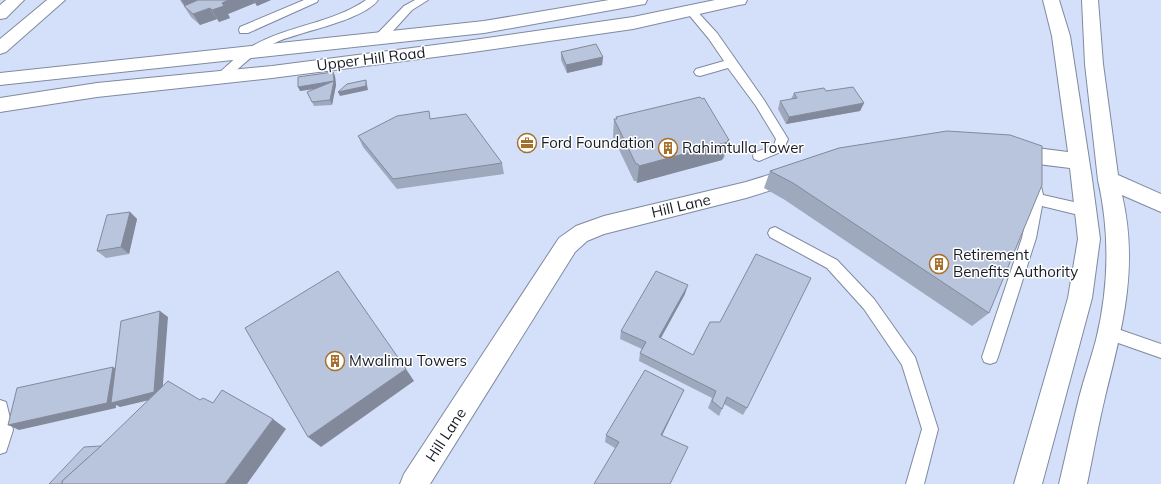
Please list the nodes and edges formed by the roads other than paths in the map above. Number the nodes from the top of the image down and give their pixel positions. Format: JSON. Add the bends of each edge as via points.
{"nodes":[{"id":1,"x":16,"y":0,"type":"edge"},
{"id":2,"x":57,"y":0,"type":"edge"},
{"id":3,"x":313,"y":0,"type":"edge"},
{"id":4,"x":373,"y":0,"type":"edge"},
{"id":5,"x":423,"y":0,"type":"edge"},
{"id":6,"x":639,"y":0,"type":"edge"},
{"id":7,"x":739,"y":0,"type":"edge"},
{"id":8,"x":1051,"y":0,"type":"edge"},
{"id":9,"x":1090,"y":0,"type":"edge"},
{"id":10,"x":690,"y":10,"type":"junction"},
{"id":11,"x":0,"y":14,"type":"edge"},
{"id":12,"x":244,"y":30,"type":"dead end"},
{"id":13,"x":379,"y":39,"type":"junction"},
{"id":14,"x":0,"y":48,"type":"edge"},
{"id":15,"x":248,"y":53,"type":"junction"},
{"id":16,"x":731,"y":63,"type":"junction"},
{"id":17,"x":700,"y":72,"type":"dead end"},
{"id":18,"x":223,"y":76,"type":"junction"},
{"id":19,"x":0,"y":80,"type":"edge"},
{"id":20,"x":0,"y":105,"type":"edge"},
{"id":21,"x":990,"y":150,"type":"edge"},
{"id":22,"x":759,"y":156,"type":"dead end"},
{"id":23,"x":1078,"y":161,"type":"junction"},
{"id":24,"x":814,"y":169,"type":"edge"},
{"id":25,"x":1033,"y":178,"type":"edge"},
{"id":26,"x":1108,"y":180,"type":"junction"},
{"id":27,"x":1037,"y":199,"type":"junction"},
{"id":28,"x":1161,"y":203,"type":"edge"},
{"id":29,"x":1087,"y":211,"type":"junction"},
{"id":30,"x":775,"y":233,"type":"dead end"},
{"id":31,"x":1109,"y":333,"type":"junction"},
{"id":32,"x":1161,"y":351,"type":"edge"},
{"id":33,"x":990,"y":357,"type":"dead end"},
{"id":34,"x":0,"y":408,"type":"edge"},
{"id":35,"x":0,"y":446,"type":"edge"},
{"id":36,"x":414,"y":484,"type":"edge"},
{"id":37,"x":915,"y":484,"type":"edge"},
{"id":38,"x":1028,"y":484,"type":"edge"},
{"id":39,"x":1073,"y":484,"type":"edge"}],
"edges":[{"from":1,"to":11,"type":"street"},
{"from":2,"to":14,"type":"street"},
{"from":3,"to":12,"type":"lane"},
{"from":4,"to":15,"type":"lane","via":[[348,14],[284,35]]},
{"from":5,"to":13,"type":"lane","via":[[408,8]]},
{"from":6,"to":13,"type":"street","name":"Upper Hill Road","via":[[484,27]]},
{"from":7,"to":10,"type":"street","name":"Upper Hill Road"},
{"from":8,"to":23,"type":"street","via":[[1061,36]]},
{"from":9,"to":26,"type":"street","via":[[1094,64]]},
{"from":10,"to":16,"type":"lane","via":[[713,36]]},
{"from":10,"to":18,"type":"street","name":"Upper Hill Road","via":[[633,23],[466,47]]},
{"from":13,"to":15,"type":"street","name":"Upper Hill Road"},
{"from":15,"to":18,"type":"lane"},
{"from":15,"to":19,"type":"street","name":"Upper Hill Road"},
{"from":16,"to":17,"type":"lane"},
{"from":16,"to":22,"type":"lane","via":[[782,139],[779,148]]},
{"from":18,"to":20,"type":"street","name":"Upper Hill Road","via":[[172,84],[97,90]]},
{"from":21,"to":23,"type":"street"},
{"from":23,"to":29,"type":"street"},
{"from":24,"to":36,"type":"street","name":"Hill Lane","via":[[746,190],[604,225],[574,237]]},
{"from":25,"to":27,"type":"lane"},
{"from":26,"to":28,"type":"street"},
{"from":26,"to":31,"type":"street","via":[[1113,197],[1118,248],[1117,287]]},
{"from":27,"to":29,"type":"lane"},
{"from":27,"to":33,"type":"lane","via":[[1028,238]]},
{"from":29,"to":38,"type":"street","via":[[1089,239],[1080,298]]},
{"from":30,"to":37,"type":"lane","via":[[832,264],[869,304],[910,362],[930,429]]},
{"from":31,"to":32,"type":"lane"},
{"from":31,"to":39,"type":"street"},
{"from":34,"to":35,"type":"lane","via":[[5,430]]}]}
